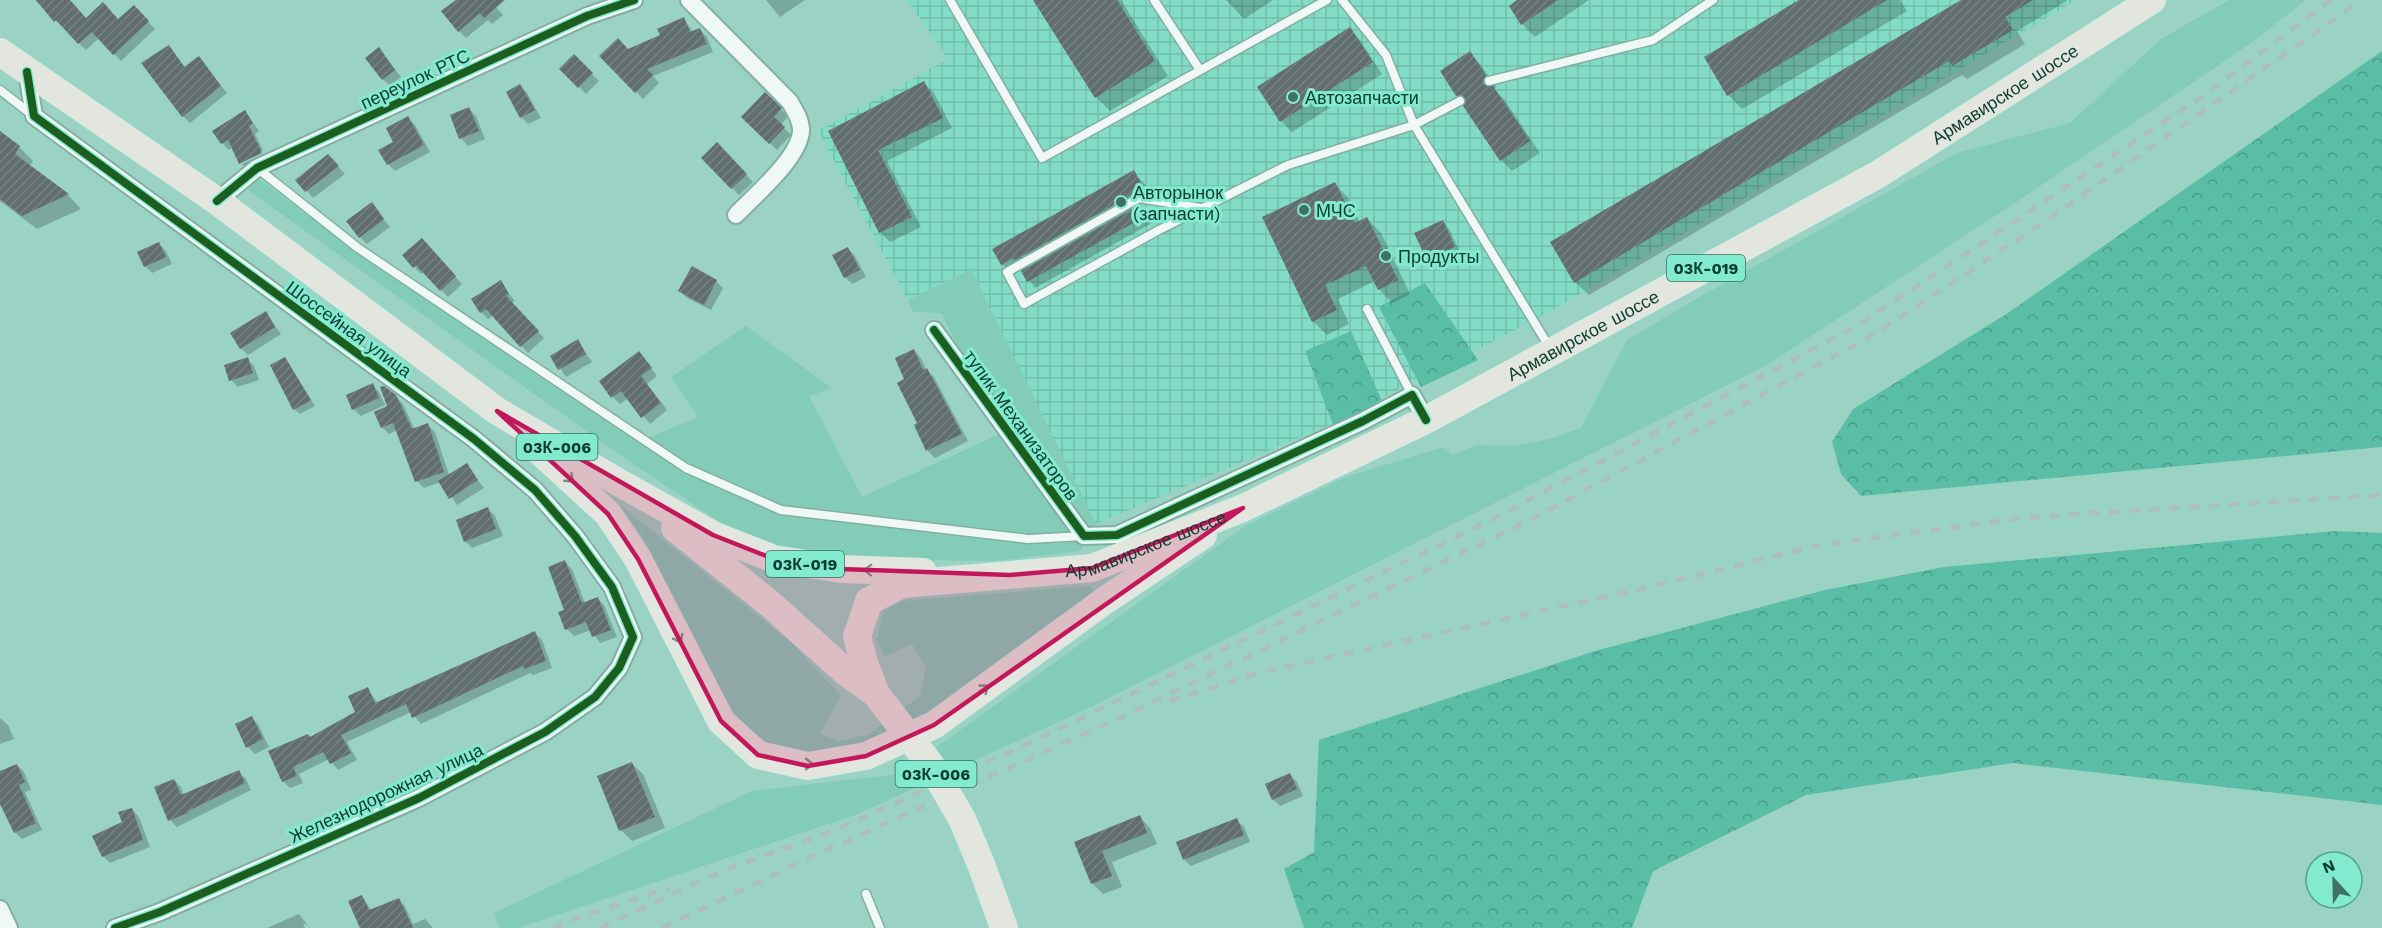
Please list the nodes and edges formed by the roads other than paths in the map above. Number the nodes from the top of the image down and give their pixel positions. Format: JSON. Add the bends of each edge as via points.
{"nodes":[{"id":1,"x":634,"y":0,"type":"edge"},
{"id":2,"x":690,"y":0,"type":"edge"},
{"id":3,"x":950,"y":0,"type":"edge"},
{"id":4,"x":1155,"y":0,"type":"edge"},
{"id":5,"x":1327,"y":0,"type":"edge"},
{"id":6,"x":1342,"y":0,"type":"edge"},
{"id":7,"x":1713,"y":0,"type":"edge"},
{"id":8,"x":2152,"y":0,"type":"edge"},
{"id":9,"x":0,"y":52,"type":"edge"},
{"id":10,"x":1200,"y":70,"type":"junction"},
{"id":11,"x":27,"y":72,"type":"junction"},
{"id":12,"x":1490,"y":81,"type":"dead end"},
{"id":13,"x":0,"y":90,"type":"edge"},
{"id":14,"x":1460,"y":101,"type":"dead end"},
{"id":15,"x":34,"y":116,"type":"junction"},
{"id":16,"x":1414,"y":125,"type":"junction"},
{"id":17,"x":257,"y":168,"type":"junction"},
{"id":18,"x":217,"y":201,"type":"junction"},
{"id":19,"x":1201,"y":208,"type":"junction"},
{"id":20,"x":736,"y":214,"type":"dead end"},
{"id":21,"x":1366,"y":309,"type":"dead end"},
{"id":22,"x":934,"y":330,"type":"dead end"},
{"id":23,"x":1552,"y":351,"type":"junction"},
{"id":24,"x":1412,"y":395,"type":"junction"},
{"id":25,"x":496,"y":411,"type":"junction"},
{"id":26,"x":1426,"y":420,"type":"junction"},
{"id":27,"x":618,"y":482,"type":"junction"},
{"id":28,"x":1243,"y":508,"type":"junction"},
{"id":29,"x":1084,"y":536,"type":"junction"},
{"id":30,"x":1010,"y":575,"type":"junction"},
{"id":31,"x":633,"y":637,"type":"joint"},
{"id":32,"x":876,"y":694,"type":"junction"},
{"id":33,"x":866,"y":894,"type":"dead end"},
{"id":34,"x":0,"y":909,"type":"edge"},
{"id":35,"x":9,"y":928,"type":"edge"},
{"id":36,"x":115,"y":928,"type":"edge"},
{"id":37,"x":880,"y":928,"type":"edge"},
{"id":38,"x":1004,"y":928,"type":"edge"}],
"edges":[{"from":1,"to":17,"type":"street","name":"переулок РТС","via":[[587,16]]},
{"from":2,"to":20,"type":"street","via":[[790,102],[799,116],[801,131],[793,154]]},
{"from":3,"to":10,"type":"lane","via":[[1042,158]]},
{"from":4,"to":10,"type":"lane"},
{"from":5,"to":10,"type":"lane"},
{"from":6,"to":16,"type":"lane","via":[[1386,55]]},
{"from":7,"to":12,"type":"lane","via":[[1653,40]]},
{"from":8,"to":23,"type":"main road","name":"Армавирское шоссе","number":"03К-019","via":[[1877,175]]},
{"from":9,"to":11,"type":"main road","name":"Шоссейная улица","number":"03К-006"},
{"from":11,"to":15,"type":"street"},
{"from":11,"to":18,"type":"main road","name":"Шоссейная улица","number":"03К-006"},
{"from":13,"to":15,"type":"lane"},
{"from":14,"to":16,"type":"lane"},
{"from":15,"to":31,"type":"street","name":"Шоссейная улица","via":[[474,439],[535,490],[612,587]]},
{"from":16,"to":19,"type":"lane","via":[[1288,165]]},
{"from":16,"to":23,"type":"lane"},
{"from":17,"to":18,"type":"street","name":"переулок РТС"},
{"from":17,"to":29,"type":"lane","via":[[358,248],[686,468],[781,510],[1028,539]]},
{"from":18,"to":25,"type":"main road","name":"Шоссейная улица","number":"03К-006"},
{"from":19,"to":19,"type":"lane","via":[[1139,198],[1007,272],[1024,304]]},
{"from":21,"to":24,"type":"lane"},
{"from":22,"to":29,"type":"street","name":"тупик Механизаторов"},
{"from":23,"to":26,"type":"main road","name":"Армавирское шоссе","number":"03К-019"},
{"from":24,"to":26,"type":"street"},
{"from":24,"to":29,"type":"street","via":[[1117,535]]},
{"from":25,"to":27,"type":"main road","name":"Шоссейная улица","number":"03К-006"},
{"from":25,"to":28,"type":"main road","one_way":true,"via":[[608,514],[638,559],[721,721],[758,755],[808,766],[866,756],[934,725],[1107,599]]},
{"from":26,"to":28,"type":"main road","name":"Армавирское шоссе","number":"03К-019"},
{"from":30,"to":27,"type":"main road","number":"03К-019","one_way":true,"via":[[841,569],[774,559],[713,535]]},
{"from":27,"to":32,"type":"main road","number":"03К-006"},
{"from":28,"to":30,"type":"main road","name":"Армавирское шоссе","number":"03К-019","via":[[1092,568]]},
{"from":30,"to":32,"type":"main road","via":[[902,584],[869,601],[857,636]]},
{"from":31,"to":36,"type":"street","name":"Железнодорожная улица","via":[[619,668],[595,697],[545,732],[419,798]]},
{"from":32,"to":38,"type":"main road","number":"03К-006","bridge":true,"via":[[930,764],[962,819]]},
{"from":33,"to":37,"type":"lane"},
{"from":34,"to":35,"type":"street"}]}
